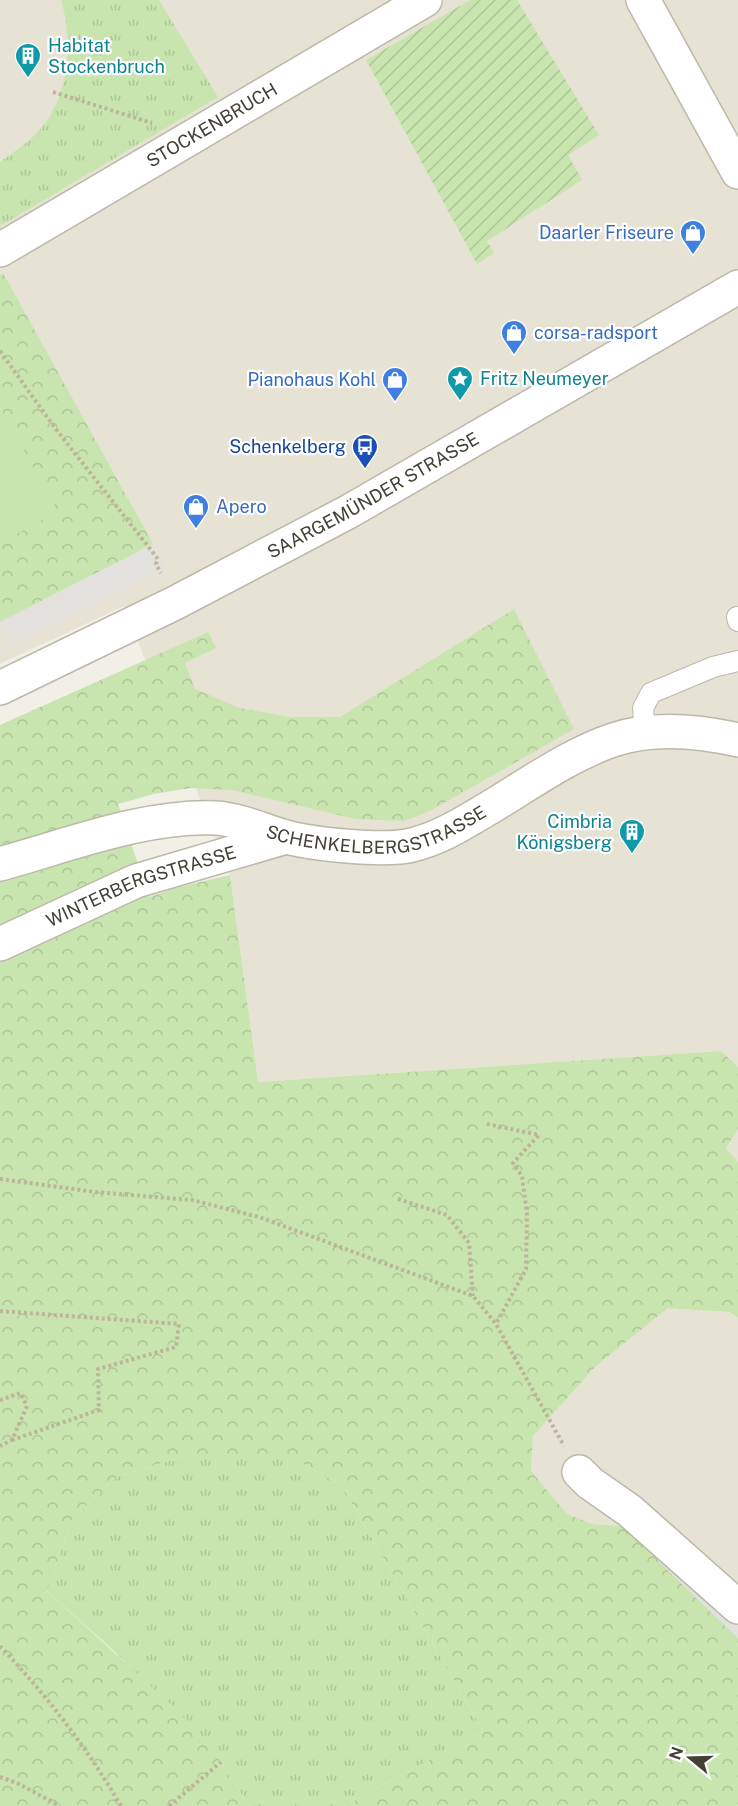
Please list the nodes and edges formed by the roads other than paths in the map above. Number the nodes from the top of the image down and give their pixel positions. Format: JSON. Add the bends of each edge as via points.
{"nodes":[{"id":1,"x":425,"y":0,"type":"edge"},
{"id":2,"x":643,"y":0,"type":"edge"},
{"id":3,"x":738,"y":172,"type":"edge"},
{"id":4,"x":0,"y":250,"type":"edge"},
{"id":5,"x":738,"y":287,"type":"edge"},
{"id":6,"x":738,"y":661,"type":"edge"},
{"id":7,"x":0,"y":688,"type":"edge"},
{"id":8,"x":645,"y":733,"type":"junction"},
{"id":9,"x":738,"y":740,"type":"edge"},
{"id":10,"x":286,"y":837,"type":"junction"},
{"id":11,"x":0,"y":864,"type":"edge"},
{"id":12,"x":0,"y":944,"type":"edge"},
{"id":13,"x":579,"y":1472,"type":"road end"},
{"id":14,"x":738,"y":1607,"type":"edge"}],
"edges":[{"from":1,"to":4,"type":"street","name":"STOCKENBRUCH"},
{"from":2,"to":3,"type":"street"},
{"from":5,"to":7,"type":"street","name":"SAARGEMÜNDER STRASSE","via":[[348,512],[175,603]]},
{"from":6,"to":8,"type":"lane","via":[[651,693],[644,708]]},
{"from":8,"to":9,"type":"street","name":"SCHENKELBERGSTRASSE","via":[[673,731]]},
{"from":8,"to":10,"type":"street","name":"SCHENKELBERGSTRASSE","via":[[583,752],[444,834],[411,846],[377,847]]},
{"from":10,"to":11,"type":"street","name":"SCHENKELBERGSTRASSE","via":[[220,818],[183,818]]},
{"from":10,"to":12,"type":"street","name":"WINTERBERGSTRASSE","via":[[136,881]]},
{"from":13,"to":14,"type":"street","via":[[630,1511]]}]}
